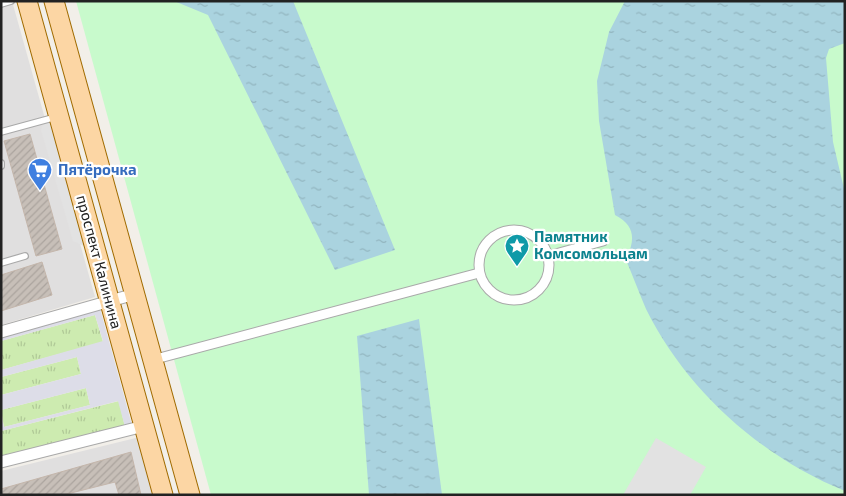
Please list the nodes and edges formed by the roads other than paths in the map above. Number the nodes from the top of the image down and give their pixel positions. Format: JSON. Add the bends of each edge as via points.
{"nodes":[{"id":1,"x":11,"y":1,"type":"edge"},
{"id":2,"x":27,"y":1,"type":"edge"},
{"id":3,"x":54,"y":1,"type":"edge"},
{"id":4,"x":1,"y":4,"type":"edge"},
{"id":5,"x":58,"y":116,"type":"junction"},
{"id":6,"x":1,"y":132,"type":"edge"},
{"id":7,"x":603,"y":241,"type":"dead end"},
{"id":8,"x":25,"y":256,"type":"dead end"},
{"id":9,"x":548,"y":256,"type":"junction"},
{"id":10,"x":1,"y":263,"type":"edge"},
{"id":11,"x":479,"y":273,"type":"junction"},
{"id":12,"x":135,"y":294,"type":"junction"},
{"id":13,"x":110,"y":302,"type":"junction"},
{"id":14,"x":1,"y":332,"type":"edge"},
{"id":15,"x":152,"y":360,"type":"junction"},
{"id":16,"x":144,"y":426,"type":"junction"},
{"id":17,"x":1,"y":462,"type":"edge"},
{"id":18,"x":163,"y":495,"type":"edge"},
{"id":19,"x":190,"y":495,"type":"edge"}],
"edges":[{"from":1,"to":4,"type":"lane"},
{"from":2,"to":5,"type":"main road","name":"проспект Калинина"},
{"from":3,"to":12,"type":"main road","name":"проспект Калинина"},
{"from":5,"to":6,"type":"lane"},
{"from":5,"to":13,"type":"main road","name":"проспект Калинина"},
{"from":7,"to":9,"type":"street"},
{"from":8,"to":10,"type":"lane"},
{"from":9,"to":11,"type":"street","via":[[538,239],[525,231],[510,229],[500,232],[485,244],[479,258]]},
{"from":9,"to":11,"type":"street","via":[[548,274],[544,283],[531,296],[522,299],[496,295]]},
{"from":11,"to":15,"type":"street"},
{"from":12,"to":13,"type":"street"},
{"from":12,"to":15,"type":"main road","name":"проспект Калинина"},
{"from":13,"to":14,"type":"street"},
{"from":13,"to":16,"type":"main road","name":"проспект Калинина"},
{"from":15,"to":19,"type":"main road","name":"проспект Калинина"},
{"from":16,"to":17,"type":"street"},
{"from":16,"to":18,"type":"main road","name":"проспект Калинина"}]}
